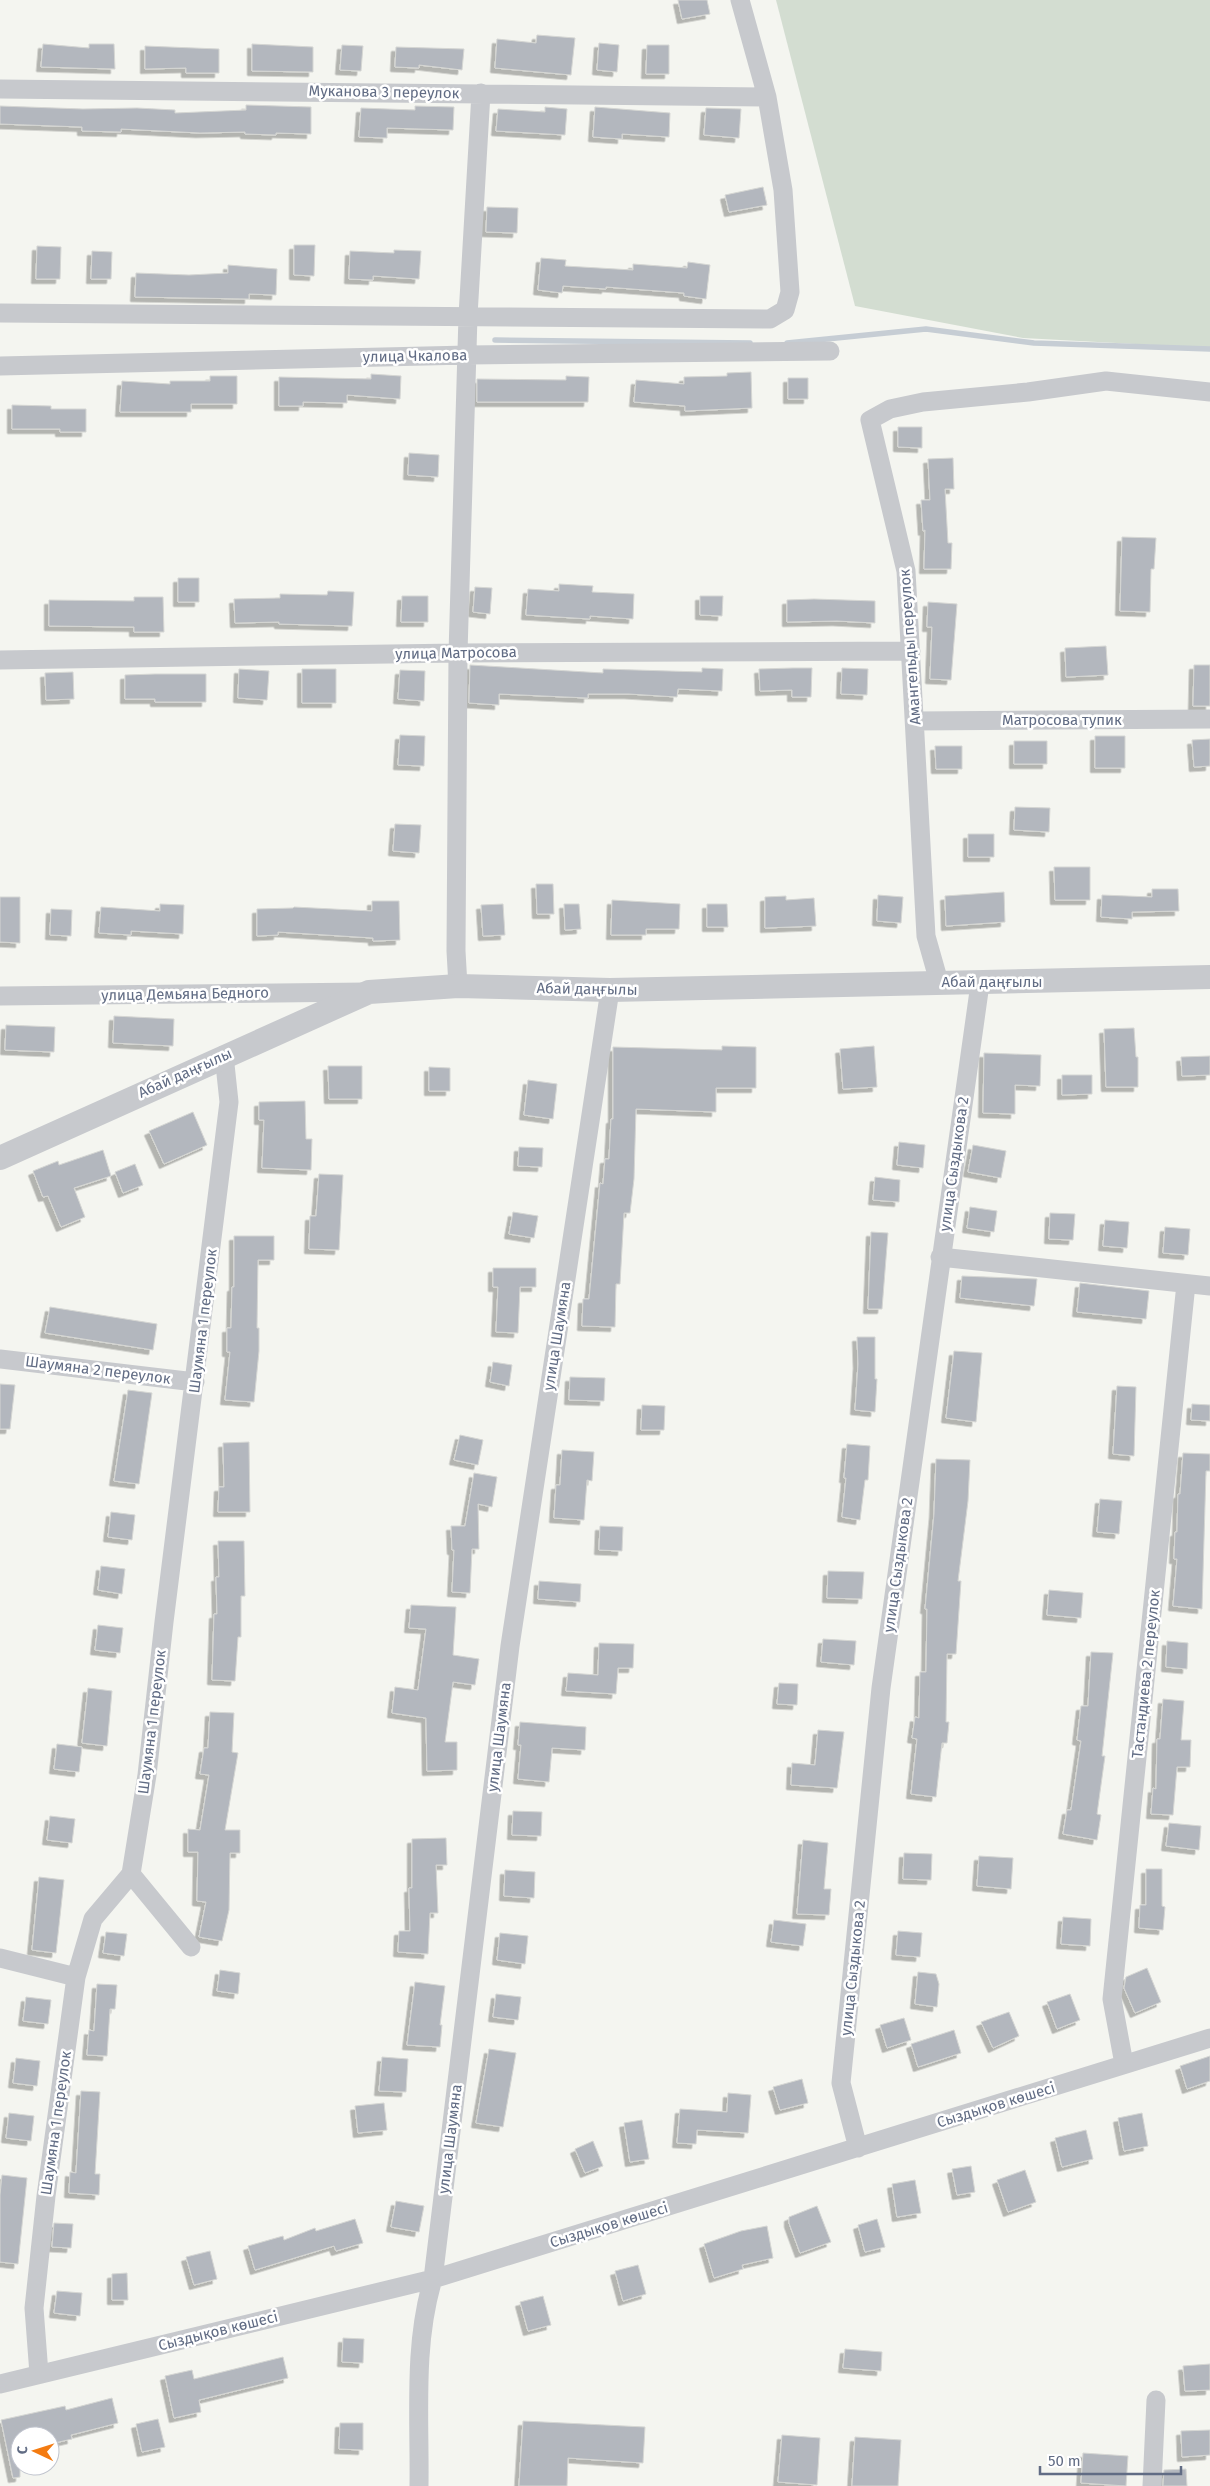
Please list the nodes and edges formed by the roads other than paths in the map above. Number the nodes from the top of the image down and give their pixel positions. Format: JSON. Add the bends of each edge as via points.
{"nodes":[{"id":1,"x":740,"y":0,"type":"edge"},
{"id":2,"x":0,"y":89,"type":"edge"},
{"id":3,"x":481,"y":93,"type":"junction"},
{"id":4,"x":767,"y":97,"type":"junction"},
{"id":5,"x":0,"y":313,"type":"edge"},
{"id":6,"x":468,"y":316,"type":"junction"},
{"id":7,"x":830,"y":351,"type":"dead end"},
{"id":8,"x":468,"y":355,"type":"junction"},
{"id":9,"x":0,"y":366,"type":"edge"},
{"id":10,"x":1210,"y":392,"type":"edge"},
{"id":11,"x":911,"y":651,"type":"junction"},
{"id":12,"x":458,"y":653,"type":"junction"},
{"id":13,"x":0,"y":660,"type":"edge"},
{"id":14,"x":1210,"y":719,"type":"edge"},
{"id":15,"x":914,"y":721,"type":"junction"},
{"id":16,"x":1210,"y":977,"type":"edge"},
{"id":17,"x":939,"y":982,"type":"junction"},
{"id":18,"x":980,"y":984,"type":"junction"},
{"id":19,"x":458,"y":986,"type":"junction"},
{"id":20,"x":610,"y":990,"type":"junction"},
{"id":21,"x":369,"y":992,"type":"junction"},
{"id":22,"x":0,"y":996,"type":"edge"},
{"id":23,"x":224,"y":1055,"type":"junction"},
{"id":24,"x":0,"y":1158,"type":"edge"},
{"id":25,"x":940,"y":1257,"type":"junction"},
{"id":26,"x":1186,"y":1284,"type":"junction"},
{"id":27,"x":1210,"y":1286,"type":"edge"},
{"id":28,"x":0,"y":1359,"type":"edge"},
{"id":29,"x":196,"y":1382,"type":"junction"},
{"id":30,"x":131,"y":1874,"type":"junction"},
{"id":31,"x":191,"y":1947,"type":"dead end"},
{"id":32,"x":0,"y":1958,"type":"edge"},
{"id":33,"x":76,"y":1976,"type":"junction"},
{"id":34,"x":1210,"y":2038,"type":"edge"},
{"id":35,"x":1124,"y":2064,"type":"junction"},
{"id":36,"x":858,"y":2148,"type":"junction"},
{"id":37,"x":433,"y":2279,"type":"junction"},
{"id":38,"x":39,"y":2374,"type":"junction"},
{"id":39,"x":0,"y":2384,"type":"edge"},
{"id":40,"x":1156,"y":2400,"type":"dead end"},
{"id":41,"x":419,"y":2486,"type":"edge"},
{"id":42,"x":1152,"y":2486,"type":"edge"}],
"edges":[{"from":1,"to":4,"type":"street"},
{"from":2,"to":3,"type":"street","name":"Муканова 3 переулок"},
{"from":3,"to":4,"type":"street","name":"Муканова 3 переулок"},
{"from":3,"to":6,"type":"street"},
{"from":4,"to":6,"type":"street","via":[[783,190],[790,292],[785,310],[770,319]]},
{"from":5,"to":6,"type":"street"},
{"from":6,"to":8,"type":"street"},
{"from":7,"to":8,"type":"street","name":"улица Чкалова"},
{"from":8,"to":9,"type":"street","name":"улица Чкалова"},
{"from":8,"to":12,"type":"street"},
{"from":10,"to":11,"type":"street","name":"Амангельды переулок","via":[[1106,381],[923,402],[890,410],[870,420],[906,571]]},
{"from":11,"to":12,"type":"street","name":"улица Матросова"},
{"from":11,"to":15,"type":"street","name":"Амангельды переулок"},
{"from":12,"to":13,"type":"street","name":"улица Матросова"},
{"from":12,"to":19,"type":"street"},
{"from":14,"to":15,"type":"street","name":"Матросова тупик"},
{"from":15,"to":17,"type":"street","name":"Амангельды переулок","via":[[926,936]]},
{"from":16,"to":18,"type":"street","name":"Абай даңғылы"},
{"from":17,"to":18,"type":"street","name":"Абай даңғылы"},
{"from":17,"to":20,"type":"street","name":"Абай даңғылы"},
{"from":18,"to":25,"type":"street","name":"улица Сыздыкова 2"},
{"from":19,"to":20,"type":"street","name":"Абай даңғылы"},
{"from":19,"to":21,"type":"street","name":"Абай даңғылы"},
{"from":20,"to":37,"type":"street","name":"улица Шаумяна","via":[[510,1646]]},
{"from":21,"to":22,"type":"street","name":"улица Демьяна Бедного"},
{"from":21,"to":23,"type":"street","name":"Абай даңғылы"},
{"from":23,"to":24,"type":"street","name":"Абай даңғылы"},
{"from":23,"to":29,"type":"street","name":"Шаумяна 1 переулок","via":[[229,1102]]},
{"from":25,"to":26,"type":"street"},
{"from":25,"to":36,"type":"street","name":"улица Сыздыкова 2","via":[[881,1688],[841,2083]]},
{"from":26,"to":27,"type":"street"},
{"from":26,"to":35,"type":"street","name":"Тастандиева 2 переулок","via":[[1112,1998]]},
{"from":28,"to":29,"type":"street","name":"Шаумяна 2 переулок"},
{"from":29,"to":30,"type":"street","name":"Шаумяна 1 переулок","via":[[147,1775]]},
{"from":30,"to":31,"type":"street"},
{"from":30,"to":33,"type":"street","name":"Шаумяна 1 переулок","via":[[93,1919]]},
{"from":32,"to":33,"type":"street"},
{"from":33,"to":38,"type":"street","name":"Шаумяна 1 переулок","via":[[34,2308]]},
{"from":34,"to":35,"type":"street","name":"Сыздықов көшесі"},
{"from":35,"to":36,"type":"street","name":"Сыздықов көшесі"},
{"from":36,"to":37,"type":"street","name":"Сыздықов көшесі"},
{"from":37,"to":38,"type":"street","name":"Сыздықов көшесі"},
{"from":37,"to":41,"type":"street","name":"улица Шаумяна","via":[[425,2306],[420,2358]]},
{"from":38,"to":39,"type":"street","name":"Сыздықов көшесі"},
{"from":40,"to":42,"type":"street"}]}
